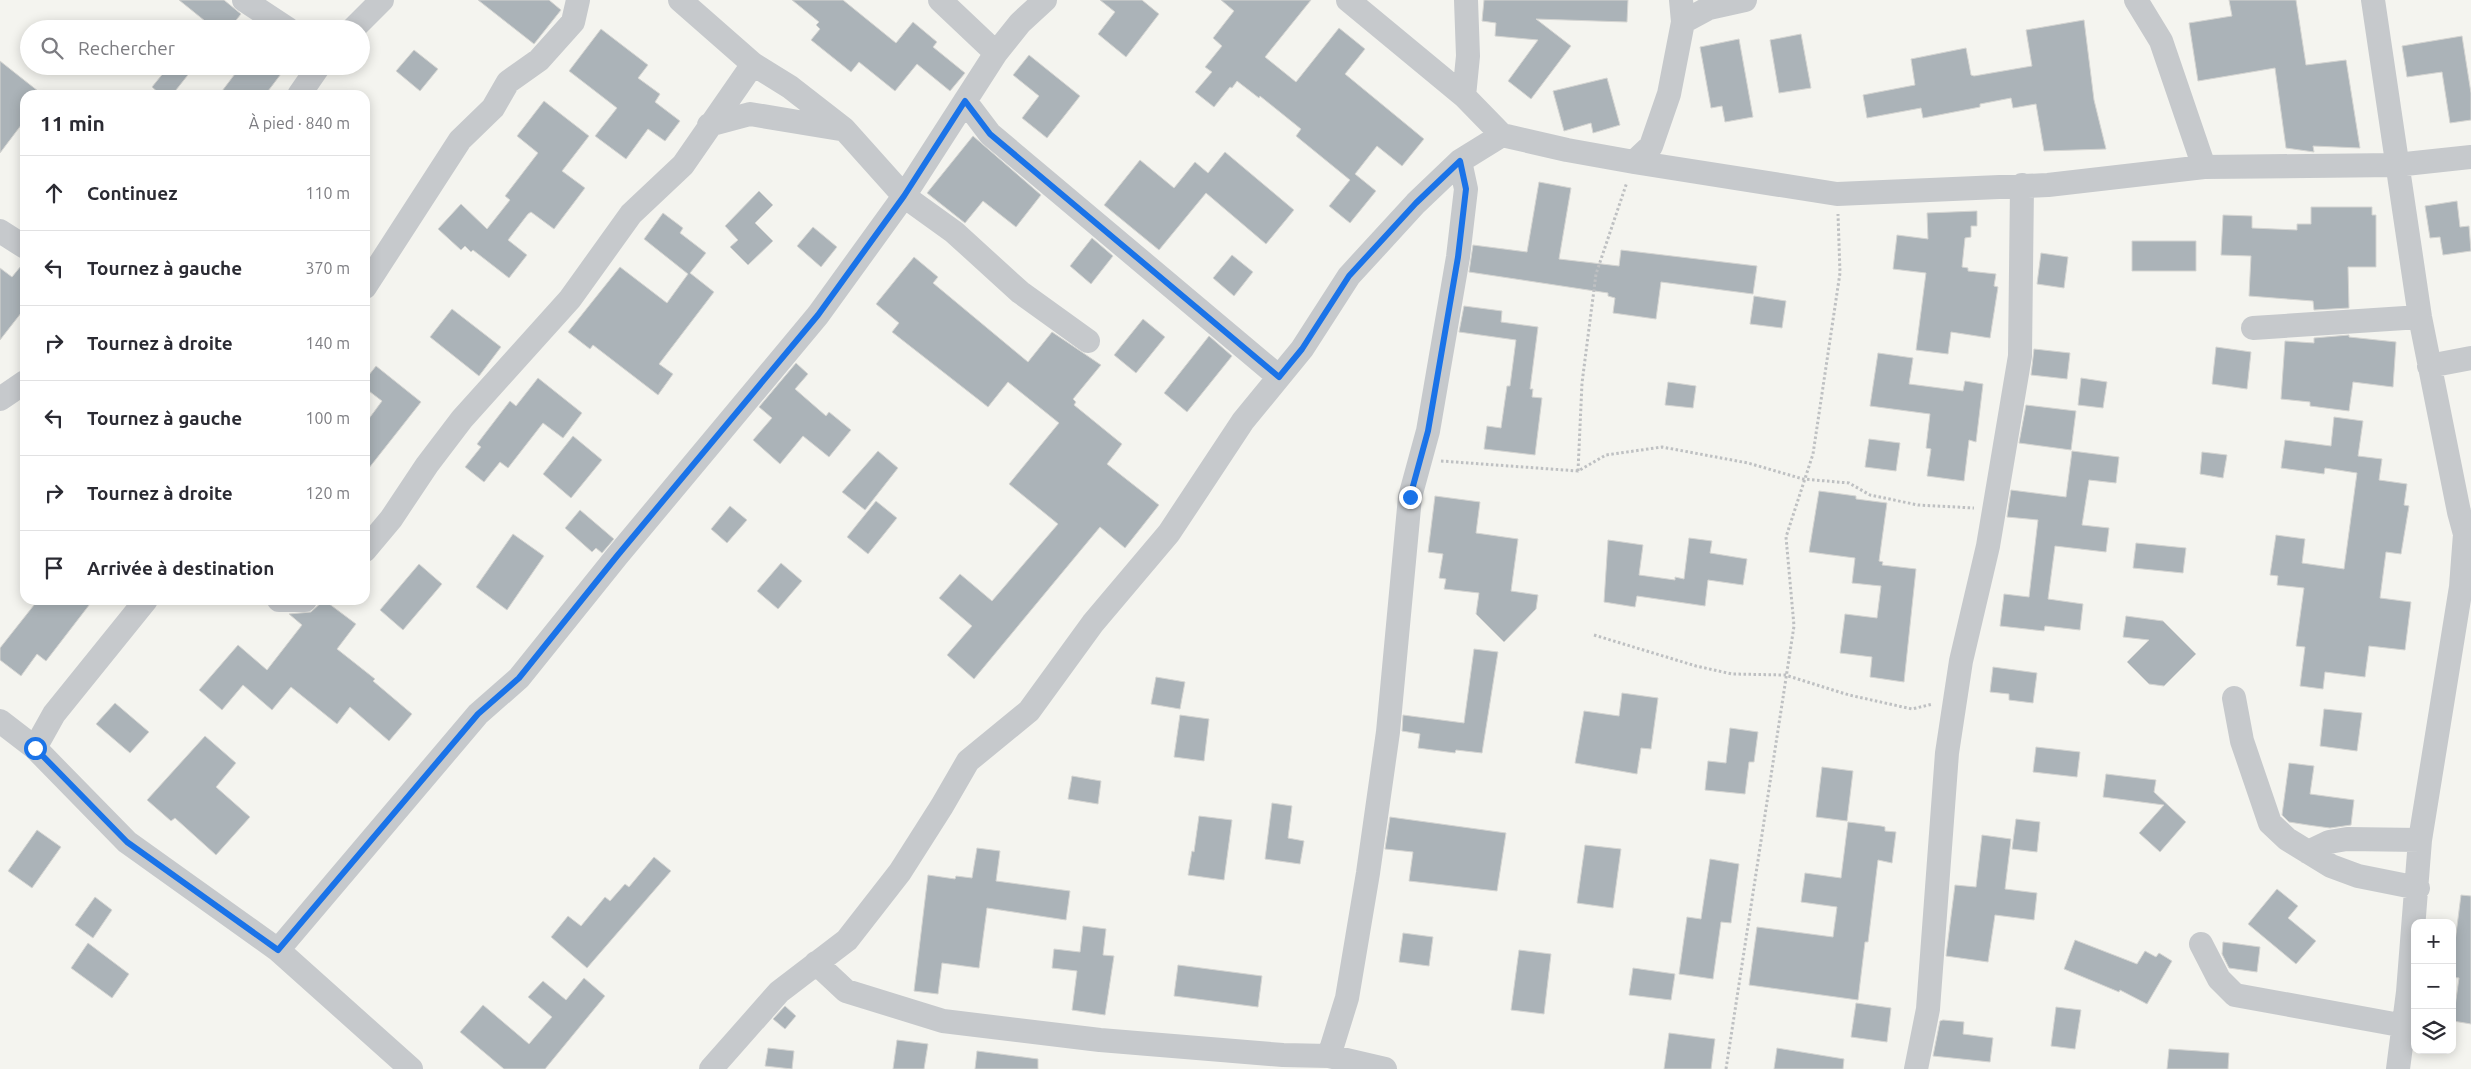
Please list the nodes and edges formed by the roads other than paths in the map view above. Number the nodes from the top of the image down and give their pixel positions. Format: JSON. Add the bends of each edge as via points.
{"nodes":[{"id":1,"x":244,"y":0,"type":"edge"},
{"id":2,"x":382,"y":0,"type":"edge"},
{"id":3,"x":578,"y":0,"type":"edge"},
{"id":4,"x":680,"y":0,"type":"edge"},
{"id":5,"x":940,"y":0,"type":"edge"},
{"id":6,"x":1045,"y":0,"type":"edge"},
{"id":7,"x":1348,"y":0,"type":"edge"},
{"id":8,"x":1466,"y":0,"type":"edge"},
{"id":9,"x":1745,"y":0,"type":"edge"},
{"id":10,"x":2136,"y":0,"type":"edge"},
{"id":11,"x":2373,"y":0,"type":"edge"},
{"id":12,"x":1682,"y":11,"type":"edge"},
{"id":13,"x":274,"y":20,"type":"edge"},
{"id":14,"x":362,"y":20,"type":"edge"},
{"id":15,"x":996,"y":53,"type":"junction"},
{"id":16,"x":754,"y":64,"type":"junction"},
{"id":17,"x":313,"y":75,"type":"edge"},
{"id":18,"x":302,"y":90,"type":"edge"},
{"id":19,"x":1464,"y":96,"type":"junction"},
{"id":20,"x":965,"y":101,"type":"junction"},
{"id":21,"x":709,"y":125,"type":"junction"},
{"id":22,"x":844,"y":129,"type":"junction"},
{"id":23,"x":1502,"y":135,"type":"junction"},
{"id":24,"x":2471,"y":157,"type":"edge"},
{"id":25,"x":1460,"y":161,"type":"junction"},
{"id":26,"x":1634,"y":162,"type":"junction"},
{"id":27,"x":2396,"y":165,"type":"junction"},
{"id":28,"x":2204,"y":167,"type":"junction"},
{"id":29,"x":2022,"y":185,"type":"junction"},
{"id":30,"x":904,"y":196,"type":"junction"},
{"id":31,"x":0,"y":232,"type":"edge"},
{"id":32,"x":20,"y":244,"type":"edge"},
{"id":33,"x":370,"y":279,"type":"edge"},
{"id":34,"x":2420,"y":317,"type":"junction"},
{"id":35,"x":2253,"y":328,"type":"dead end"},
{"id":36,"x":1088,"y":341,"type":"dead end"},
{"id":37,"x":2471,"y":358,"type":"edge"},
{"id":38,"x":2429,"y":366,"type":"junction"},
{"id":39,"x":1279,"y":377,"type":"junction"},
{"id":40,"x":20,"y":385,"type":"edge"},
{"id":41,"x":0,"y":399,"type":"edge"},
{"id":42,"x":2468,"y":539,"type":"edge"},
{"id":43,"x":370,"y":544,"type":"edge"},
{"id":44,"x":142,"y":605,"type":"edge"},
{"id":45,"x":2234,"y":698,"type":"dead end"},
{"id":46,"x":0,"y":721,"type":"edge"},
{"id":47,"x":35,"y":748,"type":"junction"},
{"id":48,"x":2420,"y":840,"type":"junction"},
{"id":49,"x":2308,"y":852,"type":"junction"},
{"id":50,"x":2418,"y":888,"type":"junction"},
{"id":51,"x":2201,"y":944,"type":"dead end"},
{"id":52,"x":278,"y":950,"type":"junction"},
{"id":53,"x":816,"y":963,"type":"junction"},
{"id":54,"x":2405,"y":1026,"type":"junction"},
{"id":55,"x":1329,"y":1056,"type":"junction"},
{"id":56,"x":411,"y":1069,"type":"edge"},
{"id":57,"x":711,"y":1069,"type":"edge"},
{"id":58,"x":1385,"y":1069,"type":"edge"},
{"id":59,"x":1916,"y":1069,"type":"edge"},
{"id":60,"x":2398,"y":1069,"type":"edge"}],
"edges":[{"from":1,"to":13,"type":"street"},
{"from":2,"to":14,"type":"street"},
{"from":3,"to":33,"type":"street","via":[[573,22],[539,60],[508,82],[493,108],[460,140]]},
{"from":4,"to":16,"type":"street"},
{"from":5,"to":15,"type":"street"},
{"from":6,"to":15,"type":"street","via":[[1020,23]]},
{"from":7,"to":19,"type":"street"},
{"from":8,"to":19,"type":"street","via":[[1468,56]]},
{"from":9,"to":12,"type":"street"},
{"from":10,"to":28,"type":"street","via":[[2162,41]]},
{"from":11,"to":27,"type":"street"},
{"from":12,"to":26,"type":"street","via":[[1669,94],[1651,146]]},
{"from":15,"to":20,"type":"street"},
{"from":16,"to":21,"type":"street"},
{"from":16,"to":22,"type":"street"},
{"from":17,"to":18,"type":"street"},
{"from":19,"to":23,"type":"street"},
{"from":20,"to":30,"type":"street"},
{"from":20,"to":39,"type":"street","via":[[990,134]]},
{"from":21,"to":22,"type":"street","via":[[750,114]]},
{"from":21,"to":43,"type":"street","via":[[683,164],[632,214],[570,299],[445,439],[391,520]]},
{"from":22,"to":30,"type":"street"},
{"from":23,"to":25,"type":"street"},
{"from":23,"to":26,"type":"street"},
{"from":24,"to":27,"type":"street"},
{"from":25,"to":39,"type":"street","via":[[1349,276],[1302,349]]},
{"from":25,"to":55,"type":"street","via":[[1466,189],[1458,257],[1428,431],[1410,497],[1388,732],[1368,873],[1347,998]]},
{"from":26,"to":29,"type":"street","via":[[1837,194]]},
{"from":27,"to":28,"type":"street"},
{"from":27,"to":34,"type":"street"},
{"from":28,"to":29,"type":"street","via":[[2048,185]]},
{"from":29,"to":59,"type":"street","via":[[2020,356],[1994,510],[1961,661],[1947,753],[1928,1009]]},
{"from":30,"to":36,"type":"street","via":[[954,232],[1020,292]]},
{"from":30,"to":52,"type":"street","via":[[818,315],[519,678],[478,714]]},
{"from":31,"to":32,"type":"street"},
{"from":34,"to":35,"type":"street"},
{"from":34,"to":38,"type":"street"},
{"from":37,"to":38,"type":"street"},
{"from":38,"to":42,"type":"street"},
{"from":39,"to":53,"type":"street","via":[[1243,421],[1169,533],[1093,623],[1029,711],[968,761],[900,872],[847,940]]},
{"from":40,"to":41,"type":"street"},
{"from":42,"to":48,"type":"street"},
{"from":44,"to":47,"type":"street","via":[[54,714]]},
{"from":45,"to":49,"type":"street","via":[[2242,741],[2270,823]]},
{"from":46,"to":47,"type":"street"},
{"from":47,"to":52,"type":"street","via":[[127,842]]},
{"from":48,"to":49,"type":"street","via":[[2347,839],[2329,842]]},
{"from":48,"to":50,"type":"street"},
{"from":49,"to":50,"type":"street","via":[[2331,866],[2358,876]]},
{"from":50,"to":54,"type":"street"},
{"from":51,"to":54,"type":"street","via":[[2219,979],[2235,996]]},
{"from":52,"to":56,"type":"street"},
{"from":53,"to":55,"type":"street","via":[[846,991],[943,1022],[1100,1040]]},
{"from":53,"to":57,"type":"street","via":[[779,992]]},
{"from":54,"to":60,"type":"street"},
{"from":55,"to":58,"type":"street"}]}
